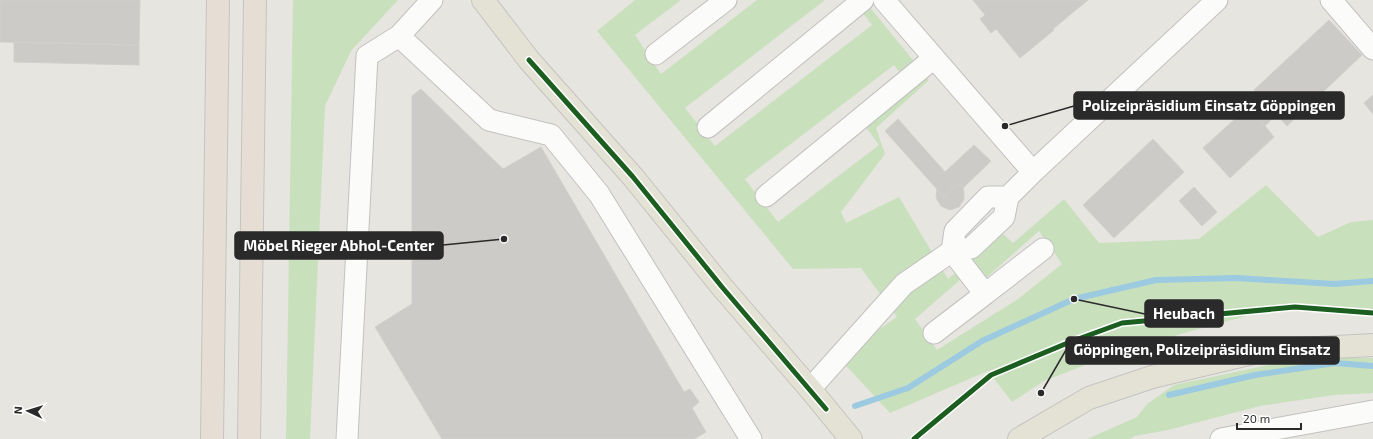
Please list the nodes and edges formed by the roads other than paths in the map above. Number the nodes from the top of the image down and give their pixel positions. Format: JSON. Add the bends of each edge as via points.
{"nodes":[{"id":1,"x":218,"y":0,"type":"edge"},
{"id":2,"x":255,"y":0,"type":"edge"},
{"id":3,"x":432,"y":0,"type":"edge"},
{"id":4,"x":483,"y":0,"type":"edge"},
{"id":5,"x":726,"y":0,"type":"edge"},
{"id":6,"x":863,"y":0,"type":"edge"},
{"id":7,"x":884,"y":0,"type":"edge"},
{"id":8,"x":1217,"y":0,"type":"edge"},
{"id":9,"x":1331,"y":0,"type":"edge"},
{"id":10,"x":399,"y":36,"type":"junction"},
{"id":11,"x":1373,"y":49,"type":"edge"},
{"id":12,"x":656,"y":54,"type":"dead end"},
{"id":13,"x":934,"y":58,"type":"junction"},
{"id":14,"x":708,"y":127,"type":"dead end"},
{"id":15,"x":1033,"y":172,"type":"junction"},
{"id":16,"x":766,"y":196,"type":"dead end"},
{"id":17,"x":1043,"y":249,"type":"dead end"},
{"id":18,"x":952,"y":251,"type":"junction"},
{"id":19,"x":985,"y":294,"type":"junction"},
{"id":20,"x":934,"y":333,"type":"dead end"},
{"id":21,"x":1373,"y":345,"type":"edge"},
{"id":22,"x":810,"y":389,"type":"junction"},
{"id":23,"x":1373,"y":411,"type":"edge"},
{"id":24,"x":212,"y":439,"type":"edge"},
{"id":25,"x":249,"y":439,"type":"edge"},
{"id":26,"x":347,"y":439,"type":"edge"},
{"id":27,"x":751,"y":439,"type":"edge"},
{"id":28,"x":851,"y":439,"type":"edge"},
{"id":29,"x":1019,"y":439,"type":"edge"},
{"id":30,"x":1221,"y":439,"type":"edge"}],
"edges":[{"from":1,"to":24,"type":"highway"},
{"from":2,"to":25,"type":"highway"},
{"from":3,"to":10,"type":"lane"},
{"from":4,"to":22,"type":"main road","via":[[529,60],[633,177],[722,287]]},
{"from":5,"to":12,"type":"lane"},
{"from":6,"to":14,"type":"lane"},
{"from":7,"to":13,"type":"lane"},
{"from":8,"to":15,"type":"lane"},
{"from":9,"to":11,"type":"lane"},
{"from":10,"to":26,"type":"lane","via":[[367,56]]},
{"from":10,"to":27,"type":"lane","via":[[489,120],[551,135],[599,194]]},
{"from":13,"to":15,"type":"lane"},
{"from":13,"to":16,"type":"lane"},
{"from":15,"to":18,"type":"lane","via":[[1008,197],[988,197],[955,232]]},
{"from":17,"to":19,"type":"lane"},
{"from":18,"to":19,"type":"lane"},
{"from":18,"to":22,"type":"lane","via":[[904,284]]},
{"from":19,"to":20,"type":"lane"},
{"from":21,"to":29,"type":"main road","via":[[1261,351],[1152,377],[1089,398]]},
{"from":22,"to":28,"type":"main road"},
{"from":23,"to":30,"type":"lane"}]}
